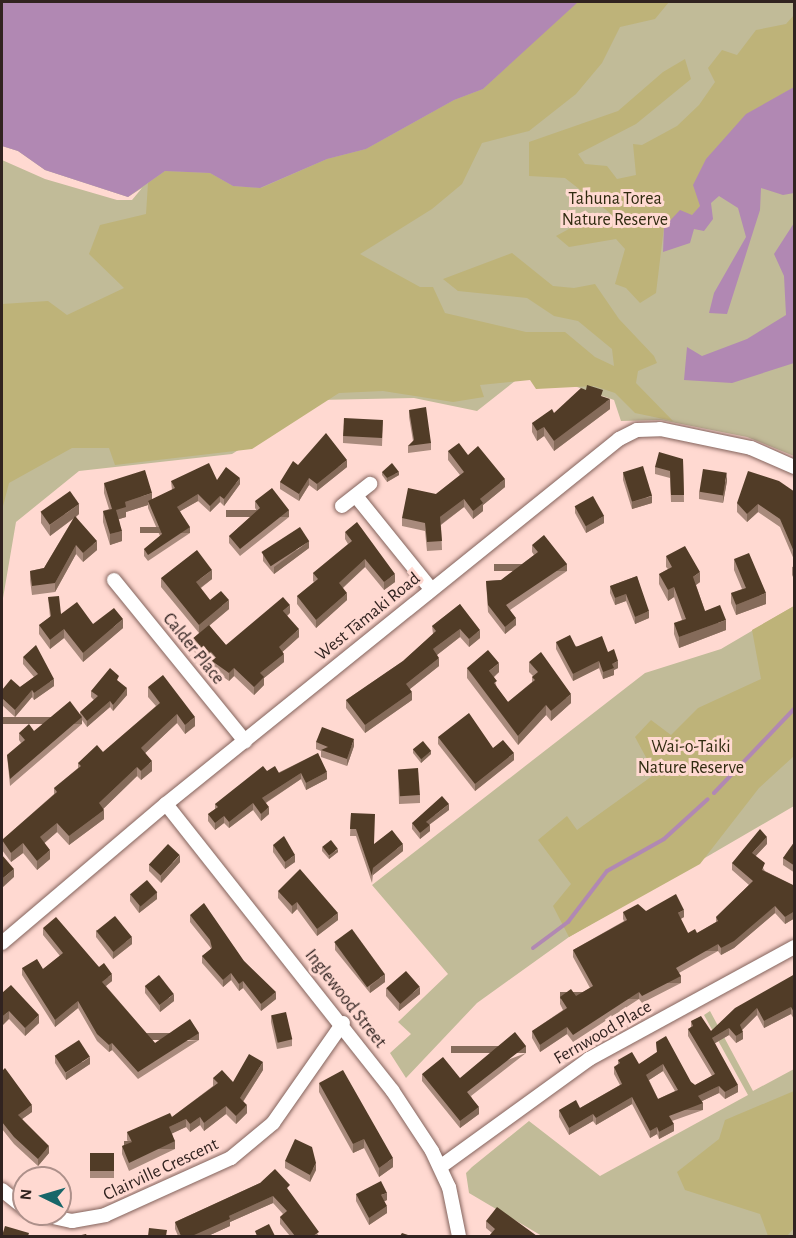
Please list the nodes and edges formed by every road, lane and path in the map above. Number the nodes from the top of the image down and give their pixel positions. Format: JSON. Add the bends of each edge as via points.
{"nodes":[{"id":1,"x":795,"y":466,"type":"edge"},
{"id":2,"x":370,"y":484,"type":"dead end"},
{"id":3,"x":356,"y":496,"type":"junction"},
{"id":4,"x":342,"y":506,"type":"dead end"},
{"id":5,"x":114,"y":580,"type":"dead end"},
{"id":6,"x":431,"y":590,"type":"junction"},
{"id":7,"x":245,"y":741,"type":"junction"},
{"id":8,"x":166,"y":804,"type":"junction"},
{"id":9,"x":2,"y":944,"type":"edge"},
{"id":10,"x":795,"y":947,"type":"edge"},
{"id":11,"x":343,"y":1023,"type":"junction"},
{"id":12,"x":440,"y":1167,"type":"junction"},
{"id":13,"x":72,"y":1221,"type":"edge"},
{"id":14,"x":459,"y":1236,"type":"edge"}],
"edges":[{"from":1,"to":6,"type":"street","name":"West Tāmaki Road","via":[[752,448],[660,429],[637,430],[619,440]]},
{"from":2,"to":3,"type":"street"},
{"from":3,"to":4,"type":"street"},
{"from":3,"to":6,"type":"street"},
{"from":5,"to":7,"type":"street","name":"Calder Place"},
{"from":6,"to":7,"type":"street","name":"West Tāmaki Road"},
{"from":7,"to":8,"type":"street","name":"West Tāmaki Road"},
{"from":8,"to":9,"type":"street","name":"West Tāmaki Road"},
{"from":8,"to":11,"type":"street","name":"Inglewood Street"},
{"from":10,"to":12,"type":"street","name":"Fernwood Place","via":[[589,1059]]},
{"from":11,"to":12,"type":"street","name":"Inglewood Street","via":[[392,1090]]},
{"from":11,"to":13,"type":"street","name":"Clairville Crescent","via":[[273,1123],[231,1158],[105,1215]]},
{"from":12,"to":14,"type":"street","name":"Inglewood Street","via":[[453,1199]]}]}
